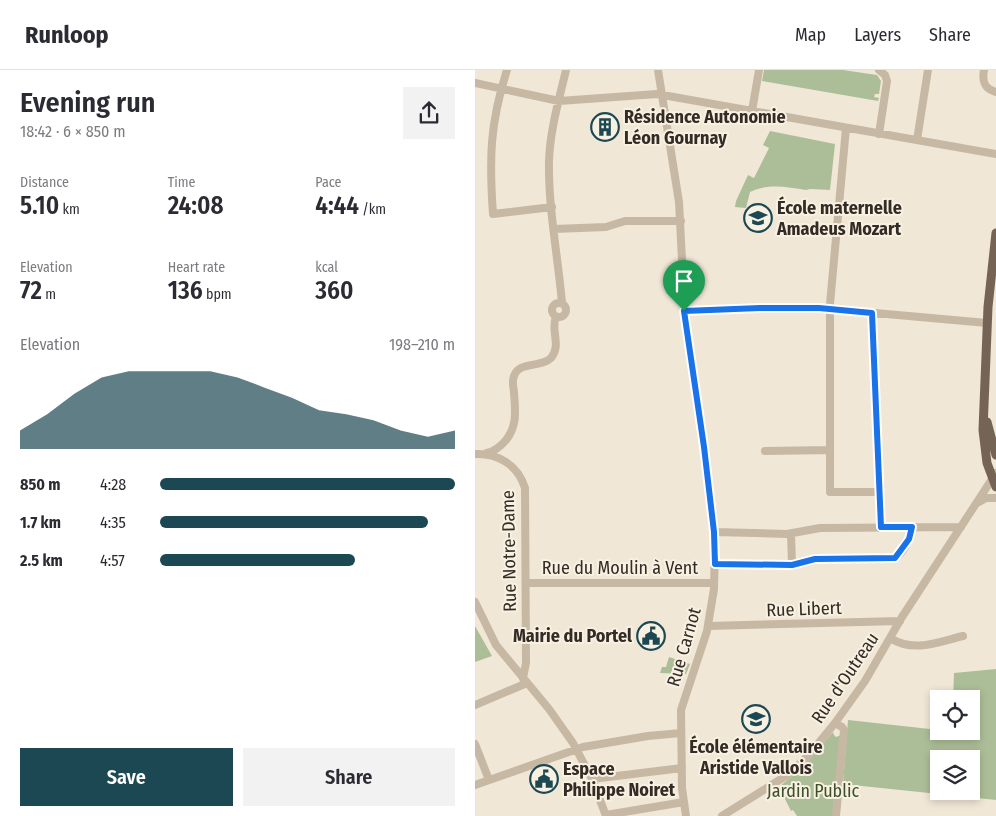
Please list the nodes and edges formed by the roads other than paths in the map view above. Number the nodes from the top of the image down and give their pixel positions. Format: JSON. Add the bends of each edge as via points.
{"nodes":[{"id":1,"x":507,"y":70,"type":"edge"},
{"id":2,"x":566,"y":70,"type":"edge"},
{"id":3,"x":658,"y":70,"type":"edge"},
{"id":4,"x":759,"y":70,"type":"edge"},
{"id":5,"x":879,"y":70,"type":"edge"},
{"id":6,"x":928,"y":70,"type":"edge"},
{"id":7,"x":984,"y":70,"type":"edge"},
{"id":8,"x":475,"y":83,"type":"edge"},
{"id":9,"x":501,"y":89,"type":"junction"},
{"id":10,"x":996,"y":92,"type":"edge"},
{"id":11,"x":662,"y":95,"type":"junction"},
{"id":12,"x":559,"y":101,"type":"junction"},
{"id":13,"x":752,"y":111,"type":"junction"},
{"id":14,"x":847,"y":128,"type":"junction"},
{"id":15,"x":879,"y":134,"type":"junction"},
{"id":16,"x":917,"y":140,"type":"junction"},
{"id":17,"x":996,"y":154,"type":"edge"},
{"id":18,"x":552,"y":207,"type":"junction"},
{"id":19,"x":681,"y":221,"type":"junction"},
{"id":20,"x":554,"y":229,"type":"junction"},
{"id":21,"x":996,"y":233,"type":"edge"},
{"id":22,"x":993,"y":280,"type":"edge"},
{"id":23,"x":830,"y":309,"type":"junction"},
{"id":24,"x":684,"y":311,"type":"junction"},
{"id":25,"x":872,"y":313,"type":"junction"},
{"id":26,"x":987,"y":323,"type":"junction"},
{"id":27,"x":990,"y":439,"type":"edge"},
{"id":28,"x":830,"y":450,"type":"junction"},
{"id":29,"x":765,"y":451,"type":"dead end"},
{"id":30,"x":487,"y":453,"type":"junction"},
{"id":31,"x":475,"y":454,"type":"edge"},
{"id":32,"x":996,"y":455,"type":"edge"},
{"id":33,"x":996,"y":459,"type":"edge"},
{"id":34,"x":995,"y":482,"type":"edge"},
{"id":35,"x":879,"y":492,"type":"junction"},
{"id":36,"x":996,"y":498,"type":"edge"},
{"id":37,"x":974,"y":506,"type":"junction"},
{"id":38,"x":881,"y":527,"type":"junction"},
{"id":39,"x":912,"y":527,"type":"junction"},
{"id":40,"x":961,"y":527,"type":"junction"},
{"id":41,"x":714,"y":532,"type":"junction"},
{"id":42,"x":791,"y":534,"type":"junction"},
{"id":43,"x":715,"y":564,"type":"junction"},
{"id":44,"x":792,"y":565,"type":"junction"},
{"id":45,"x":526,"y":583,"type":"junction"},
{"id":46,"x":714,"y":583,"type":"junction"},
{"id":47,"x":475,"y":602,"type":"edge"},
{"id":48,"x":900,"y":621,"type":"junction"},
{"id":49,"x":708,"y":626,"type":"junction"},
{"id":50,"x":963,"y":636,"type":"dead end"},
{"id":51,"x":890,"y":638,"type":"junction"},
{"id":52,"x":525,"y":681,"type":"junction"},
{"id":53,"x":475,"y":705,"type":"edge"},
{"id":54,"x":835,"y":723,"type":"junction"},
{"id":55,"x":681,"y":733,"type":"junction"},
{"id":56,"x":475,"y":745,"type":"edge"},
{"id":57,"x":577,"y":749,"type":"junction"},
{"id":58,"x":682,"y":768,"type":"junction"},
{"id":59,"x":592,"y":779,"type":"junction"},
{"id":60,"x":489,"y":780,"type":"junction"},
{"id":61,"x":475,"y":785,"type":"edge"},
{"id":62,"x":684,"y":802,"type":"junction"},
{"id":63,"x":606,"y":816,"type":"edge"},
{"id":64,"x":687,"y":816,"type":"edge"},
{"id":65,"x":722,"y":816,"type":"edge"},
{"id":66,"x":836,"y":816,"type":"edge"}],
"edges":[{"from":1,"to":9,"type":"street"},
{"from":2,"to":12,"type":"street"},
{"from":3,"to":11,"type":"street","name":"Rue Carnot"},
{"from":4,"to":13,"type":"street"},
{"from":5,"to":15,"type":"street","via":[[887,81]]},
{"from":6,"to":16,"type":"street"},
{"from":7,"to":10,"type":"street","via":[[984,84]]},
{"from":8,"to":9,"type":"street"},
{"from":9,"to":12,"type":"street"},
{"from":9,"to":18,"type":"street","via":[[491,149],[493,214]]},
{"from":11,"to":12,"type":"street"},
{"from":11,"to":13,"type":"street"},
{"from":11,"to":19,"type":"street","name":"Rue Carnot"},
{"from":12,"to":18,"type":"street","via":[[549,160]]},
{"from":13,"to":14,"type":"street"},
{"from":14,"to":15,"type":"street"},
{"from":14,"to":23,"type":"street"},
{"from":15,"to":16,"type":"street"},
{"from":16,"to":17,"type":"street"},
{"from":18,"to":20,"type":"street"},
{"from":19,"to":20,"type":"street","via":[[625,220],[606,227]]},
{"from":19,"to":24,"type":"street","name":"Rue Carnot"},
{"from":20,"to":30,"type":"street","via":[[561,303],[567,312],[563,317],[556,317],[554,353],[547,361],[516,372],[513,380],[516,416],[513,429],[501,444]]},
{"from":21,"to":22,"type":"main road"},
{"from":22,"to":26,"type":"main road"},
{"from":23,"to":24,"type":"street"},
{"from":23,"to":25,"type":"street"},
{"from":23,"to":28,"type":"street"},
{"from":24,"to":41,"type":"street","name":"Rue Carnot"},
{"from":25,"to":26,"type":"street"},
{"from":25,"to":35,"type":"street"},
{"from":26,"to":27,"type":"main road","via":[[984,402]]},
{"from":27,"to":32,"type":"main road"},
{"from":27,"to":33,"type":"main road","via":[[989,452]]},
{"from":27,"to":34,"type":"main road","via":[[985,453]]},
{"from":28,"to":29,"type":"street"},
{"from":28,"to":35,"type":"street","via":[[830,492]]},
{"from":30,"to":31,"type":"street"},
{"from":30,"to":45,"type":"street","name":"Rue Notre-Dame","via":[[509,464],[523,484],[526,499]]},
{"from":34,"to":37,"type":"street","name":"Rue d'Outreau"},
{"from":35,"to":38,"type":"street"},
{"from":36,"to":37,"type":"street","via":[[986,498]]},
{"from":37,"to":40,"type":"street","name":"Rue d'Outreau"},
{"from":38,"to":39,"type":"street"},
{"from":38,"to":42,"type":"street","via":[[820,528]]},
{"from":39,"to":40,"type":"street"},
{"from":39,"to":44,"type":"street","via":[[909,539],[895,558],[815,559]]},
{"from":40,"to":48,"type":"street","name":"Rue d'Outreau"},
{"from":41,"to":42,"type":"street"},
{"from":41,"to":43,"type":"street","name":"Rue Carnot"},
{"from":42,"to":44,"type":"street"},
{"from":43,"to":44,"type":"street"},
{"from":43,"to":46,"type":"street","name":"Rue Carnot"},
{"from":45,"to":46,"type":"street","name":"Rue du Moulin à Vent"},
{"from":45,"to":52,"type":"street","name":"Rue Notre-Dame"},
{"from":46,"to":49,"type":"street","name":"Rue Carnot"},
{"from":47,"to":52,"type":"street","via":[[496,645]]},
{"from":48,"to":49,"type":"street","name":"Rue Libert"},
{"from":48,"to":51,"type":"street","name":"Rue d'Outreau"},
{"from":49,"to":55,"type":"street","name":"Rue Carnot","via":[[681,707]]},
{"from":50,"to":51,"type":"street","via":[[911,646]]},
{"from":51,"to":54,"type":"street","name":"Rue d'Outreau"},
{"from":52,"to":53,"type":"street"},
{"from":52,"to":57,"type":"street"},
{"from":54,"to":65,"type":"street","name":"Rue d'Outreau","via":[[789,774]]},
{"from":54,"to":66,"type":"street","via":[[844,730]]},
{"from":55,"to":57,"type":"street"},
{"from":55,"to":58,"type":"street","name":"Rue Carnot"},
{"from":56,"to":60,"type":"street"},
{"from":57,"to":59,"type":"street"},
{"from":57,"to":60,"type":"street"},
{"from":58,"to":59,"type":"street"},
{"from":58,"to":62,"type":"street","name":"Rue Carnot"},
{"from":59,"to":63,"type":"street"},
{"from":60,"to":61,"type":"street"},
{"from":62,"to":63,"type":"street"},
{"from":62,"to":64,"type":"street","name":"Rue Carnot"}]}
